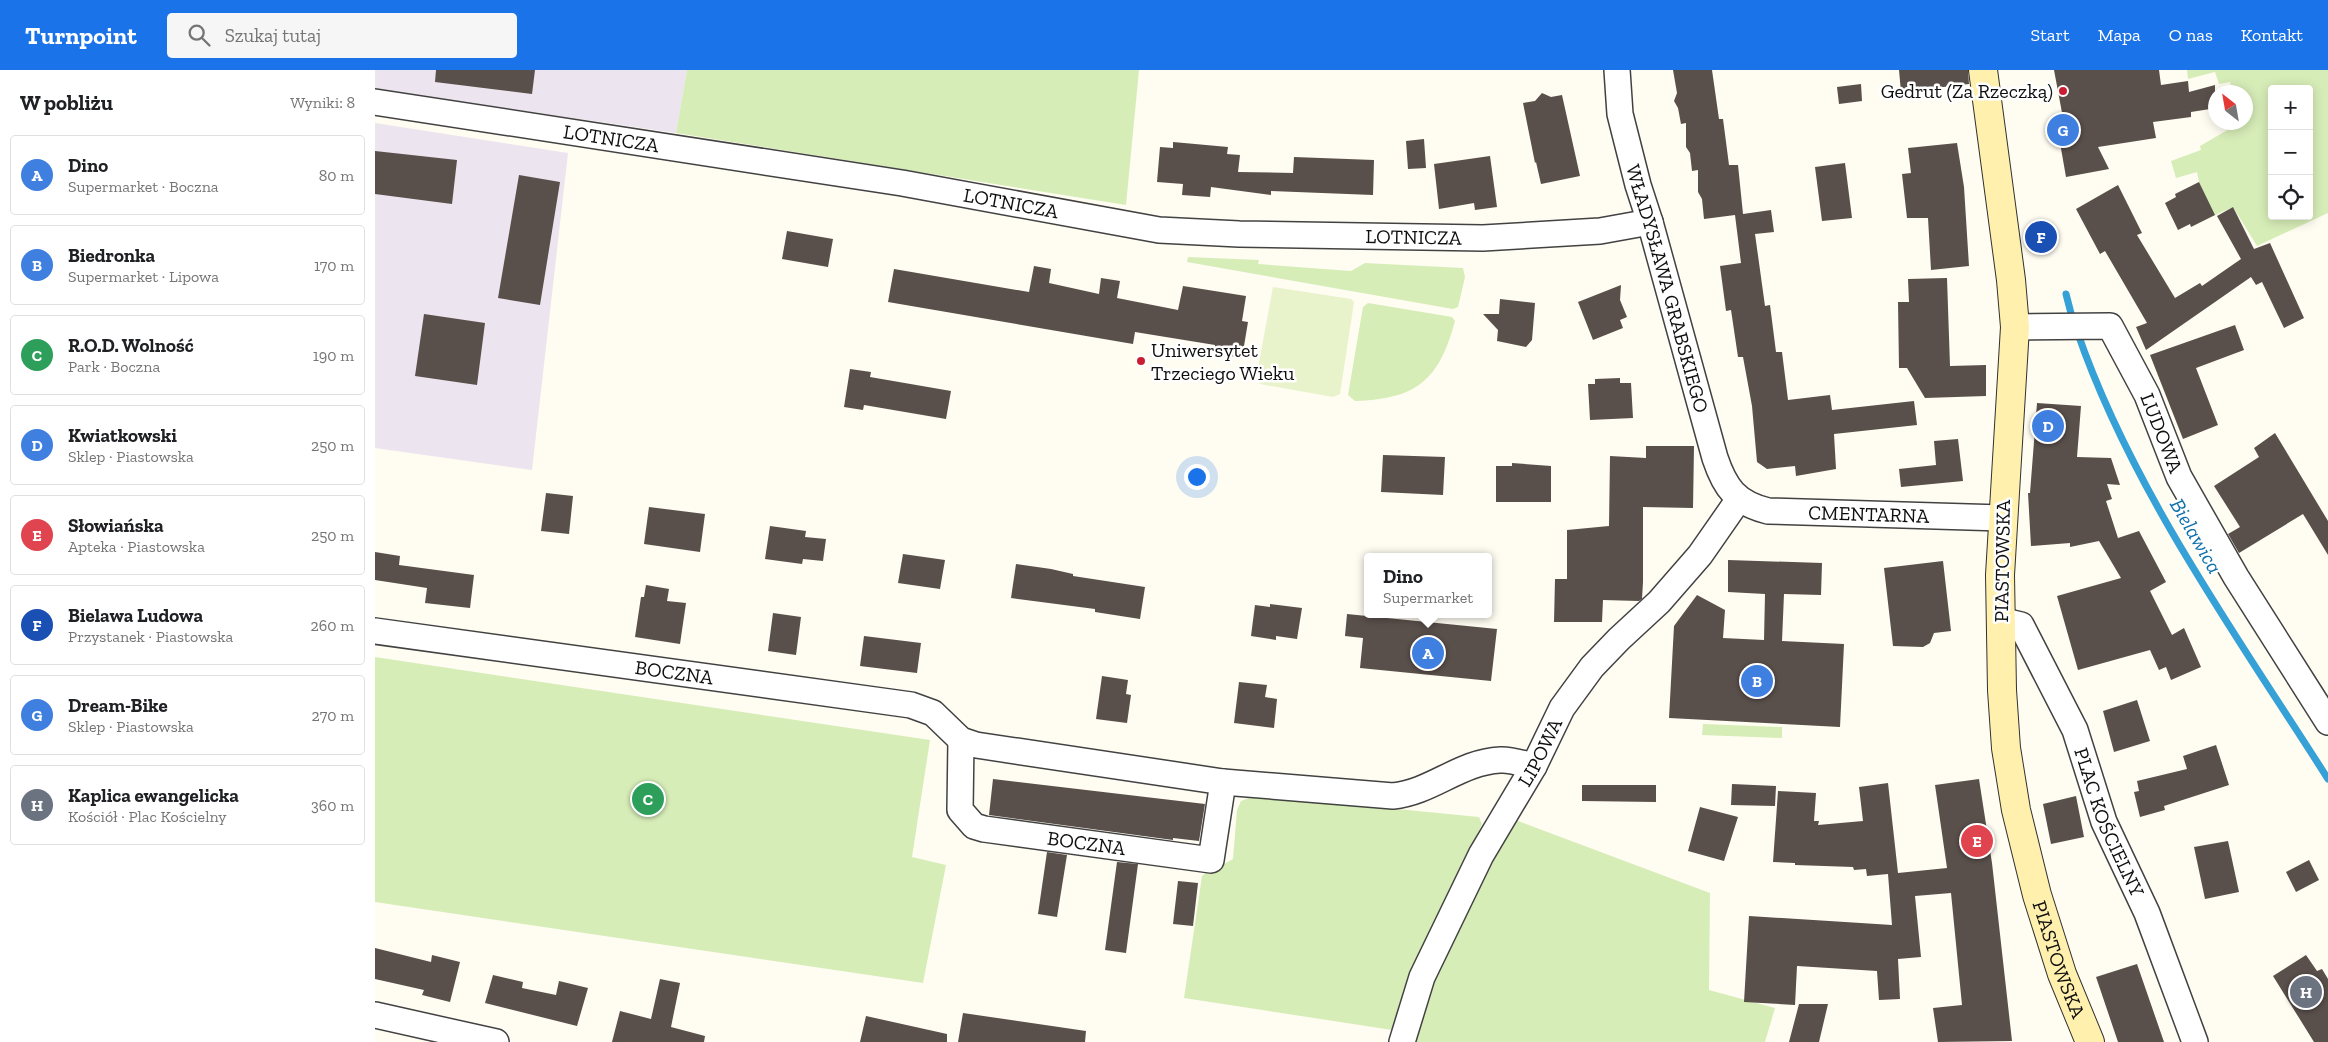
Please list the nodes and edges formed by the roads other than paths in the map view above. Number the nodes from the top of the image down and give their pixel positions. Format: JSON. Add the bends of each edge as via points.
{"nodes":[{"id":1,"x":1617,"y":70,"type":"edge"},
{"id":2,"x":1983,"y":70,"type":"edge"},
{"id":3,"x":375,"y":102,"type":"edge"},
{"id":4,"x":1650,"y":222,"type":"junction"},
{"id":5,"x":2015,"y":327,"type":"junction"},
{"id":6,"x":1739,"y":499,"type":"junction"},
{"id":7,"x":2002,"y":518,"type":"junction"},
{"id":8,"x":2000,"y":620,"type":"junction"},
{"id":9,"x":375,"y":632,"type":"edge"},
{"id":10,"x":2328,"y":722,"type":"edge"},
{"id":11,"x":961,"y":740,"type":"junction"},
{"id":12,"x":1534,"y":766,"type":"junction"},
{"id":13,"x":1223,"y":782,"type":"junction"},
{"id":14,"x":375,"y":1015,"type":"edge"},
{"id":15,"x":496,"y":1042,"type":"edge"},
{"id":16,"x":1402,"y":1042,"type":"edge"},
{"id":17,"x":2089,"y":1042,"type":"edge"},
{"id":18,"x":2195,"y":1042,"type":"edge"}],
"edges":[{"from":1,"to":4,"type":"street","name":"WŁADYSŁAWA GRABSKIEGO","via":[[1620,114]]},
{"from":2,"to":5,"type":"main road","name":"PIASTOWSKA"},
{"from":3,"to":4,"type":"street","name":"LOTNICZA","via":[[902,183],[1159,230],[1483,238],[1600,231]]},
{"from":4,"to":6,"type":"street","name":"WŁADYSŁAWA GRABSKIEGO","via":[[1715,458],[1730,491]]},
{"from":5,"to":7,"type":"main road","name":"PIASTOWSKA"},
{"from":5,"to":10,"type":"street","name":"LUDOWA","via":[[2110,326],[2147,396],[2179,477],[2236,577]]},
{"from":6,"to":7,"type":"street","name":"CMENTARNA","via":[[1768,511]]},
{"from":6,"to":12,"type":"street","name":"LIPOWA","via":[[1700,555],[1659,602],[1592,667],[1562,708]]},
{"from":7,"to":8,"type":"main road","name":"PIASTOWSKA"},
{"from":8,"to":17,"type":"main road","name":"PIASTOWSKA","via":[[2004,729],[2018,818],[2052,942]]},
{"from":8,"to":18,"type":"street","name":"PLAC KOŚCIELNY","via":[[2021,625],[2075,730],[2104,822],[2147,913]]},
{"from":9,"to":11,"type":"street","name":"BOCZNA","via":[[911,705],[933,713]]},
{"from":11,"to":13,"type":"street","name":"BOCZNA","via":[[991,748]]},
{"from":11,"to":13,"type":"street","name":"BOCZNA","via":[[960,810],[974,826],[984,829],[1211,860]]},
{"from":12,"to":13,"type":"street","name":"BOCZNA","via":[[1502,759],[1477,763],[1419,792],[1393,796]]},
{"from":12,"to":16,"type":"street","name":"LIPOWA","via":[[1481,855],[1422,977]]},
{"from":14,"to":15,"type":"street"}]}
